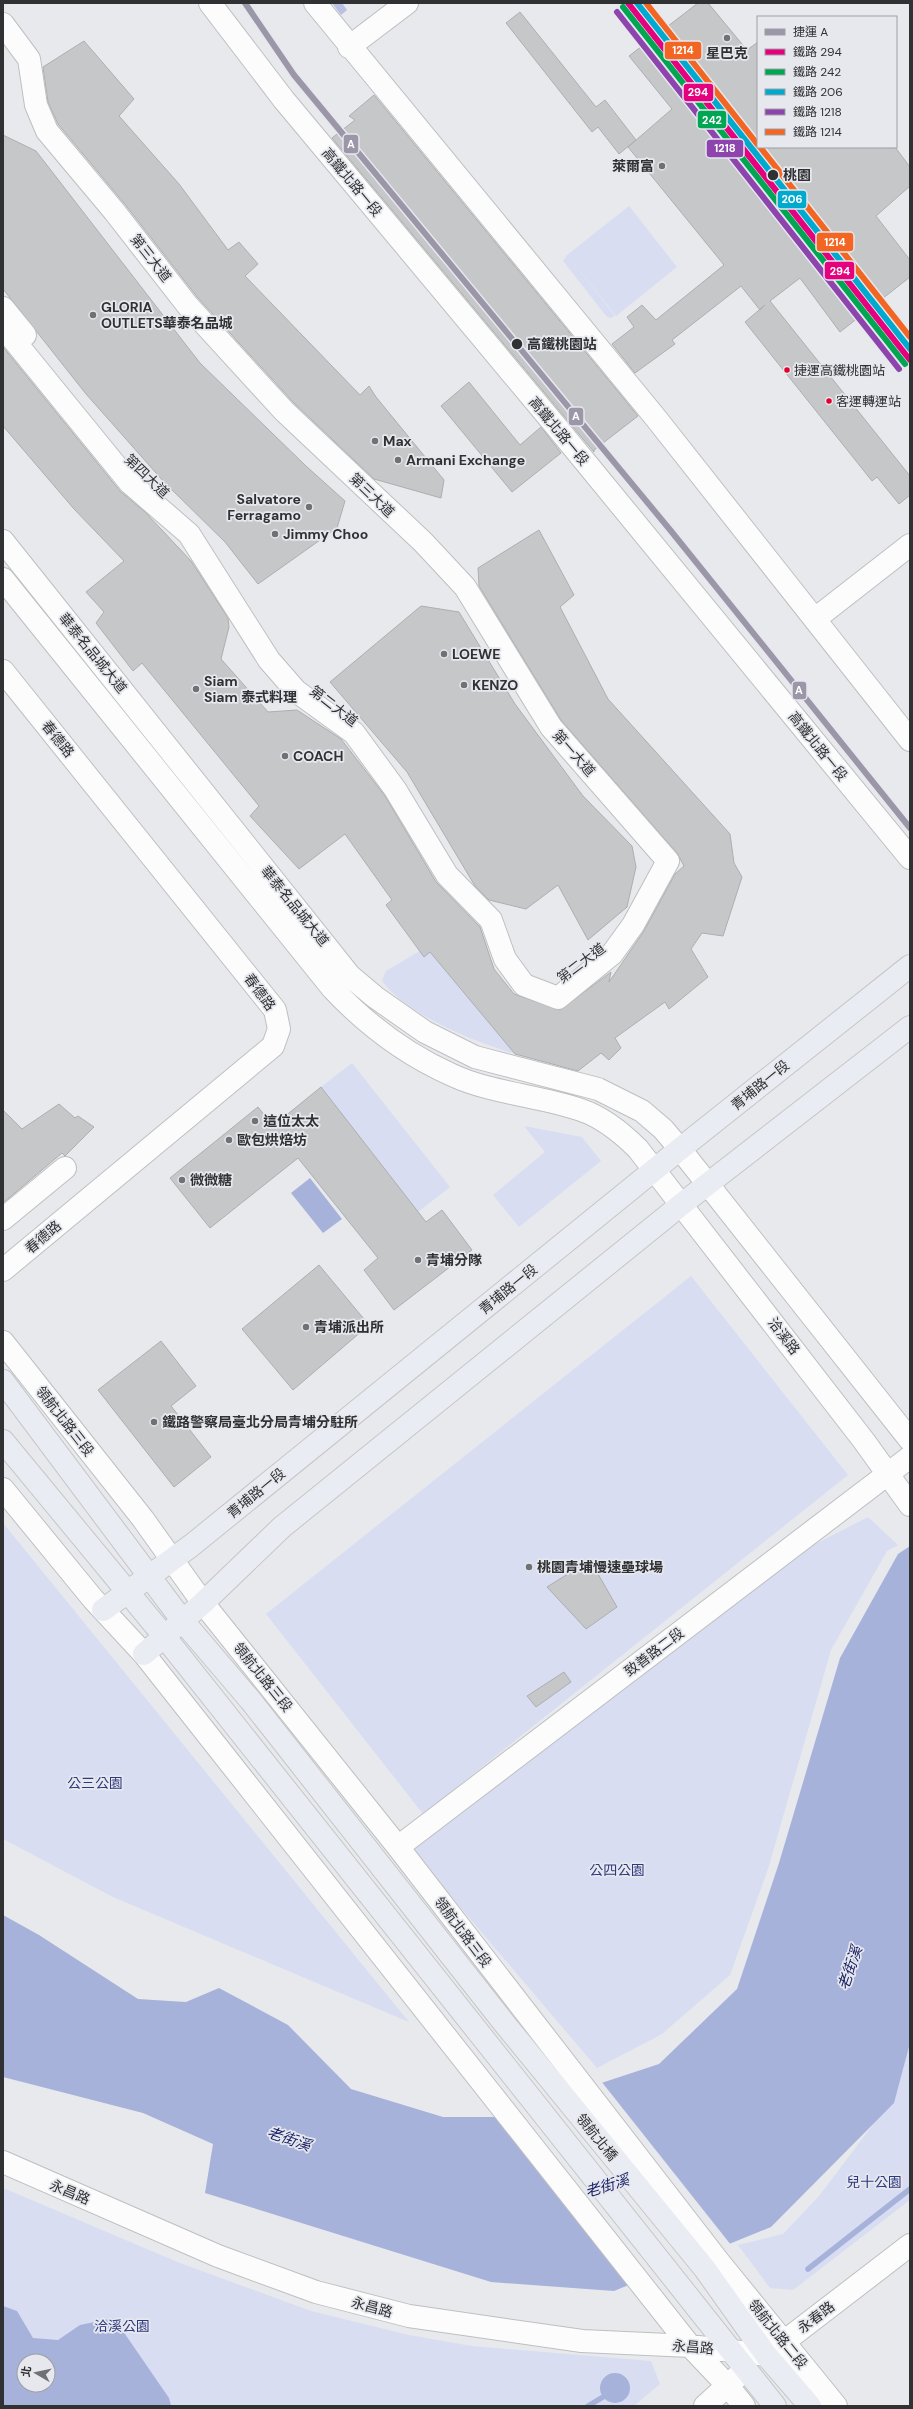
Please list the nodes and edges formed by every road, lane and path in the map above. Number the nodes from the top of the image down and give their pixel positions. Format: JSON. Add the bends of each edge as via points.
{"nodes":[{"id":1,"x":210,"y":3,"type":"edge"},
{"id":2,"x":315,"y":3,"type":"edge"},
{"id":3,"x":407,"y":3,"type":"edge"},
{"id":4,"x":3,"y":24,"type":"edge"},
{"id":5,"x":11,"y":43,"type":"edge"},
{"id":6,"x":349,"y":46,"type":"junction"},
{"id":7,"x":3,"y":308,"type":"edge"},
{"id":8,"x":3,"y":327,"type":"edge"},
{"id":9,"x":3,"y":541,"type":"edge"},
{"id":10,"x":910,"y":545,"type":"edge"},
{"id":11,"x":422,"y":550,"type":"junction"},
{"id":12,"x":3,"y":579,"type":"edge"},
{"id":13,"x":815,"y":619,"type":"junction"},
{"id":14,"x":274,"y":656,"type":"junction"},
{"id":15,"x":3,"y":671,"type":"edge"},
{"id":16,"x":910,"y":740,"type":"edge"},
{"id":17,"x":910,"y":858,"type":"edge"},
{"id":18,"x":612,"y":954,"type":"joint"},
{"id":19,"x":910,"y":966,"type":"edge"},
{"id":20,"x":910,"y":1027,"type":"edge"},
{"id":21,"x":680,"y":1149,"type":"junction"},
{"id":22,"x":64,"y":1168,"type":"dead end"},
{"id":23,"x":655,"y":1170,"type":"junction"},
{"id":24,"x":707,"y":1184,"type":"junction"},
{"id":25,"x":682,"y":1204,"type":"junction"},
{"id":26,"x":3,"y":1219,"type":"edge"},
{"id":27,"x":3,"y":1270,"type":"edge"},
{"id":28,"x":3,"y":1342,"type":"edge"},
{"id":29,"x":3,"y":1381,"type":"edge"},
{"id":30,"x":910,"y":1440,"type":"edge"},
{"id":31,"x":3,"y":1441,"type":"edge"},
{"id":32,"x":910,"y":1457,"type":"edge"},
{"id":33,"x":887,"y":1473,"type":"junction"},
{"id":34,"x":3,"y":1489,"type":"edge"},
{"id":35,"x":910,"y":1505,"type":"edge"},
{"id":36,"x":172,"y":1559,"type":"junction"},
{"id":37,"x":149,"y":1576,"type":"junction"},
{"id":38,"x":127,"y":1591,"type":"junction"},
{"id":39,"x":203,"y":1603,"type":"junction"},
{"id":40,"x":103,"y":1610,"type":"junction"},
{"id":41,"x":182,"y":1620,"type":"junction"},
{"id":42,"x":164,"y":1636,"type":"junction"},
{"id":43,"x":144,"y":1654,"type":"junction"},
{"id":44,"x":398,"y":1846,"type":"junction"},
{"id":45,"x":524,"y":2012,"type":"joint"},
{"id":46,"x":504,"y":2023,"type":"joint"},
{"id":47,"x":3,"y":2162,"type":"edge"},
{"id":48,"x":910,"y":2245,"type":"edge"},
{"id":49,"x":712,"y":2265,"type":"junction"},
{"id":50,"x":784,"y":2341,"type":"junction"},
{"id":51,"x":690,"y":2346,"type":"junction"},
{"id":52,"x":733,"y":2351,"type":"junction"},
{"id":53,"x":766,"y":2355,"type":"junction"},
{"id":54,"x":745,"y":2370,"type":"junction"},
{"id":55,"x":728,"y":2386,"type":"junction"},
{"id":56,"x":705,"y":2406,"type":"edge"},
{"id":57,"x":744,"y":2406,"type":"edge"},
{"id":58,"x":775,"y":2406,"type":"edge"},
{"id":59,"x":810,"y":2406,"type":"edge"},
{"id":60,"x":836,"y":2406,"type":"edge"}],
"edges":[{"from":1,"to":17,"type":"street","name":"高鐵北路一段","via":[[284,100],[555,425]]},
{"from":2,"to":6,"type":"street"},
{"from":3,"to":6,"type":"street"},
{"from":4,"to":5,"type":"street","name":"第三大道"},
{"from":5,"to":11,"type":"street","name":"第三大道","via":[[29,59],[36,105],[47,131],[188,306],[284,411]]},
{"from":6,"to":13,"type":"street","via":[[655,417]]},
{"from":7,"to":14,"type":"street","name":"第四大道","via":[[139,473],[198,522]]},
{"from":8,"to":14,"type":"street","name":"第四大道","via":[[130,483],[189,534]]},
{"from":9,"to":21,"type":"street","name":"華泰名品城大道","via":[[350,976],[375,998],[425,1032],[475,1056],[598,1089],[642,1111],[663,1129]]},
{"from":10,"to":13,"type":"street"},
{"from":11,"to":14,"type":"street","name":"第二大道","via":[[463,602],[547,739],[654,860],[624,918],[606,945],[557,985],[531,975],[516,954],[498,913],[453,867],[400,779],[359,724]]},
{"from":11,"to":18,"type":"street","name":"第一大道","via":[[465,586],[551,728],[668,861],[633,925]]},
{"from":12,"to":23,"type":"street","name":"華泰名品城大道","via":[[333,989],[357,1014],[398,1045],[453,1076],[501,1091],[582,1110],[624,1135]]},
{"from":13,"to":16,"type":"street"},
{"from":14,"to":18,"type":"street","name":"第二大道","via":[[296,691],[354,733],[395,789],[447,875],[491,920],[505,959],[524,985],[558,998]]},
{"from":15,"to":27,"type":"street","name":"春德路","via":[[275,1010],[280,1029],[273,1046]]},
{"from":19,"to":21,"type":"main road","name":"青埔路一段"},
{"from":20,"to":24,"type":"main road"},
{"from":21,"to":23,"type":"main road","name":"青埔路一段"},
{"from":21,"to":24,"type":"street"},
{"from":22,"to":26,"type":"street"},
{"from":23,"to":25,"type":"street","name":"洽溪路"},
{"from":23,"to":36,"type":"main road","name":"青埔路一段"},
{"from":24,"to":25,"type":"main road"},
{"from":24,"to":30,"type":"street"},
{"from":25,"to":33,"type":"street","name":"洽溪路"},
{"from":25,"to":39,"type":"main road","via":[[282,1527]]},
{"from":28,"to":36,"type":"street","name":"領航北路三段"},
{"from":29,"to":37,"type":"main road","name":"領航北路三段"},
{"from":31,"to":38,"type":"main road"},
{"from":32,"to":33,"type":"street","name":"致善路二段"},
{"from":33,"to":35,"type":"street","name":"洽溪路"},
{"from":33,"to":44,"type":"street","name":"致善路二段"},
{"from":34,"to":40,"type":"street"},
{"from":36,"to":37,"type":"main road","name":"青埔路一段"},
{"from":36,"to":39,"type":"street","name":"領航北路三段"},
{"from":37,"to":38,"type":"main road","name":"青埔路一段"},
{"from":37,"to":41,"type":"main road","name":"領航北路三段"},
{"from":38,"to":40,"type":"main road","name":"青埔路一段"},
{"from":38,"to":42,"type":"main road"},
{"from":39,"to":41,"type":"main road"},
{"from":39,"to":44,"type":"street","name":"領航北路三段"},
{"from":40,"to":43,"type":"street"},
{"from":41,"to":42,"type":"main road"},
{"from":41,"to":46,"type":"main road","name":"領航北路三段","via":[[251,1701]]},
{"from":42,"to":43,"type":"main road"},
{"from":42,"to":52,"type":"main road","name":"領航北橋"},
{"from":43,"to":51,"type":"street"},
{"from":44,"to":45,"type":"street","name":"領航北路三段"},
{"from":45,"to":49,"type":"street","name":"領航北橋"},
{"from":46,"to":49,"type":"main road","name":"領航北橋"},
{"from":47,"to":51,"type":"street","name":"永昌路","via":[[218,2256],[316,2292],[409,2316],[499,2331],[582,2341]]},
{"from":48,"to":50,"type":"street","name":"永春路"},
{"from":49,"to":50,"type":"street","name":"領航北路二段"},
{"from":49,"to":53,"type":"main road","name":"領航北路二段"},
{"from":50,"to":53,"type":"street","name":"永春路"},
{"from":50,"to":60,"type":"street","name":"領航北路二段"},
{"from":51,"to":52,"type":"street","name":"永昌路"},
{"from":51,"to":55,"type":"street"},
{"from":52,"to":53,"type":"street","name":"永昌路"},
{"from":52,"to":54,"type":"main road"},
{"from":53,"to":54,"type":"street","name":"永春路"},
{"from":53,"to":59,"type":"main road","name":"領航北路二段"},
{"from":54,"to":55,"type":"street","name":"永春路"},
{"from":54,"to":58,"type":"main road"},
{"from":55,"to":56,"type":"street","name":"永春路"},
{"from":55,"to":57,"type":"street"}]}
